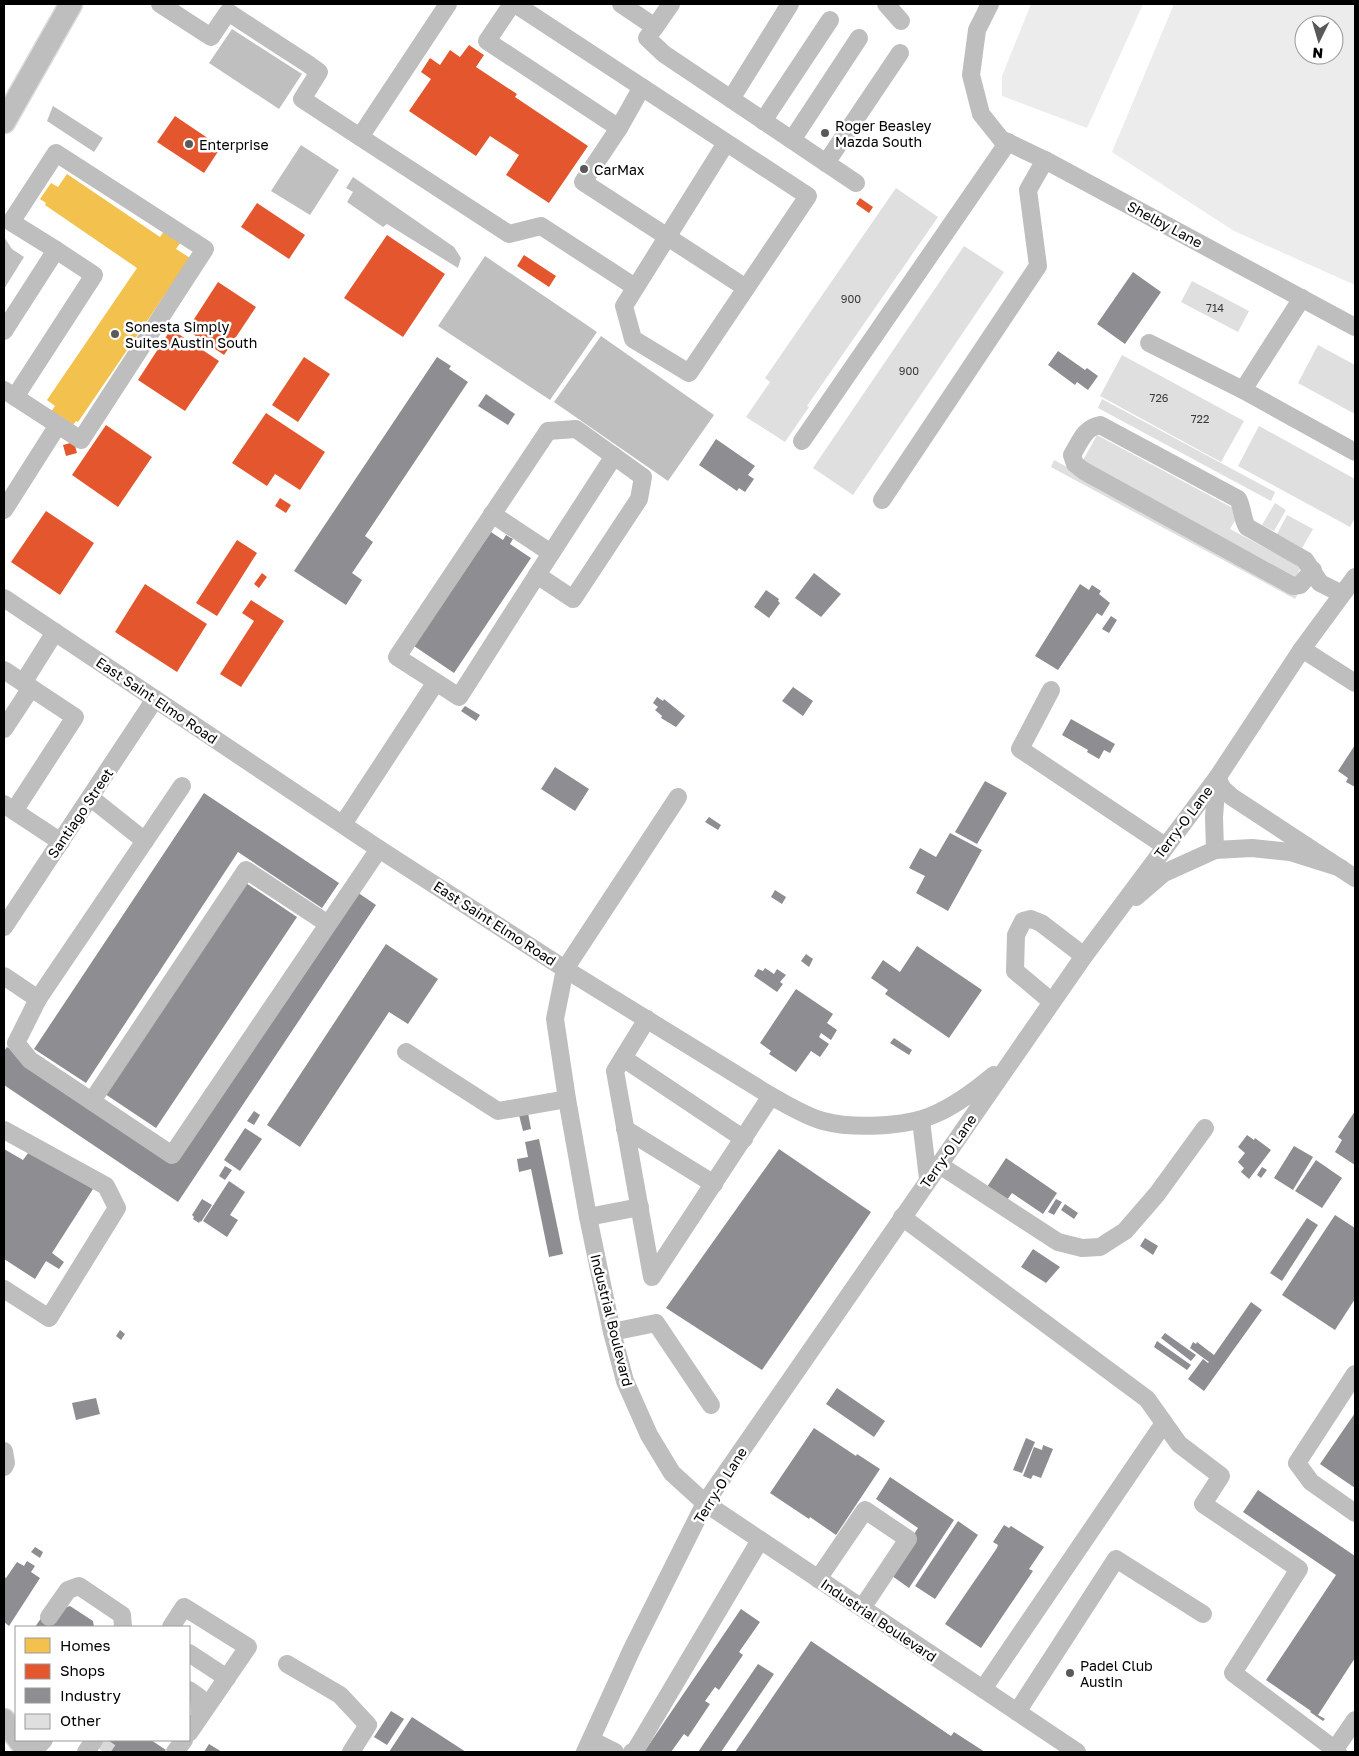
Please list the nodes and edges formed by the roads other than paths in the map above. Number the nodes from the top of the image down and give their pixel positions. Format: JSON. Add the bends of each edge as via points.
{"nodes":[{"id":1,"x":71,"y":4,"type":"edge"},
{"id":2,"x":160,"y":4,"type":"edge"},
{"id":3,"x":448,"y":4,"type":"edge"},
{"id":4,"x":514,"y":4,"type":"edge"},
{"id":5,"x":621,"y":4,"type":"edge"},
{"id":6,"x":670,"y":4,"type":"edge"},
{"id":7,"x":790,"y":4,"type":"edge"},
{"id":8,"x":886,"y":4,"type":"edge"},
{"id":9,"x":990,"y":4,"type":"edge"},
{"id":10,"x":830,"y":20,"type":"dead end"},
{"id":11,"x":902,"y":21,"type":"dead end"},
{"id":12,"x":655,"y":27,"type":"junction"},
{"id":13,"x":859,"y":38,"type":"dead end"},
{"id":14,"x":900,"y":53,"type":"dead end"},
{"id":15,"x":642,"y":87,"type":"junction"},
{"id":16,"x":732,"y":99,"type":"junction"},
{"id":17,"x":763,"y":121,"type":"junction"},
{"id":18,"x":4,"y":122,"type":"edge"},
{"id":19,"x":619,"y":128,"type":"junction"},
{"id":20,"x":360,"y":137,"type":"junction"},
{"id":21,"x":792,"y":140,"type":"junction"},
{"id":22,"x":1008,"y":142,"type":"junction"},
{"id":23,"x":726,"y":143,"type":"junction"},
{"id":24,"x":1046,"y":160,"type":"junction"},
{"id":25,"x":826,"y":163,"type":"junction"},
{"id":26,"x":856,"y":183,"type":"dead end"},
{"id":27,"x":667,"y":237,"type":"junction"},
{"id":28,"x":56,"y":250,"type":"junction"},
{"id":29,"x":635,"y":287,"type":"junction"},
{"id":30,"x":746,"y":288,"type":"junction"},
{"id":31,"x":1302,"y":298,"type":"junction"},
{"id":32,"x":1355,"y":327,"type":"edge"},
{"id":33,"x":4,"y":331,"type":"edge"},
{"id":34,"x":1149,"y":343,"type":"dead end"},
{"id":35,"x":1243,"y":390,"type":"junction"},
{"id":36,"x":9,"y":394,"type":"edge"},
{"id":37,"x":58,"y":425,"type":"junction"},
{"id":38,"x":802,"y":441,"type":"dead end"},
{"id":39,"x":1355,"y":452,"type":"edge"},
{"id":40,"x":614,"y":456,"type":"junction"},
{"id":41,"x":882,"y":500,"type":"dead end"},
{"id":42,"x":4,"y":510,"type":"edge"},
{"id":43,"x":492,"y":514,"type":"junction"},
{"id":44,"x":551,"y":553,"type":"junction"},
{"id":45,"x":1312,"y":570,"type":"junction"},
{"id":46,"x":537,"y":575,"type":"junction"},
{"id":47,"x":1355,"y":577,"type":"edge"},
{"id":48,"x":1342,"y":594,"type":"junction"},
{"id":49,"x":4,"y":598,"type":"edge"},
{"id":50,"x":55,"y":632,"type":"junction"},
{"id":51,"x":1302,"y":649,"type":"junction"},
{"id":52,"x":4,"y":670,"type":"edge"},
{"id":53,"x":436,"y":682,"type":"junction"},
{"id":54,"x":1355,"y":683,"type":"edge"},
{"id":55,"x":27,"y":686,"type":"junction"},
{"id":56,"x":1050,"y":690,"type":"dead end"},
{"id":57,"x":155,"y":699,"type":"junction"},
{"id":58,"x":4,"y":729,"type":"edge"},
{"id":59,"x":1217,"y":778,"type":"junction"},
{"id":60,"x":182,"y":786,"type":"dead end"},
{"id":61,"x":678,"y":797,"type":"dead end"},
{"id":62,"x":91,"y":798,"type":"junction"},
{"id":63,"x":9,"y":807,"type":"edge"},
{"id":64,"x":343,"y":824,"type":"junction"},
{"id":65,"x":145,"y":841,"type":"junction"},
{"id":66,"x":61,"y":842,"type":"junction"},
{"id":67,"x":1165,"y":846,"type":"junction"},
{"id":68,"x":379,"y":849,"type":"junction"},
{"id":69,"x":1216,"y":850,"type":"junction"},
{"id":70,"x":1348,"y":873,"type":"edge"},
{"id":71,"x":1114,"y":914,"type":"junction"},
{"id":72,"x":328,"y":924,"type":"junction"},
{"id":73,"x":4,"y":927,"type":"edge"},
{"id":74,"x":1084,"y":956,"type":"junction"},
{"id":75,"x":565,"y":969,"type":"junction"},
{"id":76,"x":4,"y":976,"type":"edge"},
{"id":77,"x":38,"y":999,"type":"junction"},
{"id":78,"x":1052,"y":1002,"type":"junction"},
{"id":79,"x":647,"y":1018,"type":"junction"},
{"id":80,"x":406,"y":1052,"type":"dead end"},
{"id":81,"x":623,"y":1058,"type":"junction"},
{"id":82,"x":1010,"y":1062,"type":"junction"},
{"id":83,"x":772,"y":1096,"type":"junction"},
{"id":84,"x":566,"y":1100,"type":"junction"},
{"id":85,"x":92,"y":1101,"type":"junction"},
{"id":86,"x":921,"y":1120,"type":"junction"},
{"id":87,"x":1205,"y":1128,"type":"dead end"},
{"id":88,"x":625,"y":1129,"type":"junction"},
{"id":89,"x":4,"y":1130,"type":"edge"},
{"id":90,"x":744,"y":1138,"type":"junction"},
{"id":91,"x":938,"y":1164,"type":"junction"},
{"id":92,"x":928,"y":1180,"type":"junction"},
{"id":93,"x":714,"y":1184,"type":"junction"},
{"id":94,"x":640,"y":1207,"type":"junction"},
{"id":95,"x":588,"y":1217,"type":"junction"},
{"id":96,"x":902,"y":1217,"type":"junction"},
{"id":97,"x":4,"y":1289,"type":"edge"},
{"id":98,"x":612,"y":1332,"type":"junction"},
{"id":99,"x":1355,"y":1374,"type":"edge"},
{"id":100,"x":711,"y":1405,"type":"dead end"},
{"id":101,"x":1164,"y":1423,"type":"junction"},
{"id":102,"x":4,"y":1451,"type":"edge"},
{"id":103,"x":4,"y":1467,"type":"edge"},
{"id":104,"x":705,"y":1504,"type":"junction"},
{"id":105,"x":1355,"y":1513,"type":"edge"},
{"id":106,"x":760,"y":1540,"type":"junction"},
{"id":107,"x":818,"y":1579,"type":"junction"},
{"id":108,"x":862,"y":1608,"type":"junction"},
{"id":109,"x":1203,"y":1614,"type":"dead end"},
{"id":110,"x":49,"y":1617,"type":"dead end"},
{"id":111,"x":124,"y":1626,"type":"edge"},
{"id":112,"x":172,"y":1626,"type":"edge"},
{"id":113,"x":190,"y":1654,"type":"edge"},
{"id":114,"x":288,"y":1664,"type":"dead end"},
{"id":115,"x":226,"y":1678,"type":"junction"},
{"id":116,"x":983,"y":1689,"type":"junction"},
{"id":117,"x":190,"y":1691,"type":"edge"},
{"id":118,"x":1017,"y":1712,"type":"junction"},
{"id":119,"x":200,"y":1716,"type":"junction"},
{"id":120,"x":4,"y":1720,"type":"edge"},
{"id":121,"x":1355,"y":1720,"type":"edge"},
{"id":122,"x":190,"y":1731,"type":"edge"},
{"id":123,"x":15,"y":1735,"type":"edge"},
{"id":124,"x":20,"y":1741,"type":"edge"},
{"id":125,"x":43,"y":1741,"type":"edge"},
{"id":126,"x":183,"y":1741,"type":"edge"},
{"id":127,"x":588,"y":1746,"type":"edge"},
{"id":128,"x":1335,"y":1751,"type":"edge"},
{"id":129,"x":31,"y":1752,"type":"edge"},
{"id":130,"x":176,"y":1752,"type":"edge"},
{"id":131,"x":351,"y":1752,"type":"edge"},
{"id":132,"x":615,"y":1752,"type":"edge"},
{"id":133,"x":632,"y":1752,"type":"edge"},
{"id":134,"x":1077,"y":1752,"type":"edge"}],
"edges":[{"from":1,"to":18,"type":"main road"},
{"from":2,"to":20,"type":"street","via":[[211,38],[228,12],[308,64],[320,72],[302,98]]},
{"from":3,"to":20,"type":"street"},
{"from":4,"to":15,"type":"street"},
{"from":4,"to":19,"type":"street","via":[[488,41]]},
{"from":5,"to":12,"type":"street"},
{"from":6,"to":12,"type":"street"},
{"from":7,"to":16,"type":"street"},
{"from":8,"to":11,"type":"street"},
{"from":9,"to":22,"type":"street","name":"Shelby Lane","via":[[977,30],[971,76],[981,114],[1001,139]]},
{"from":10,"to":17,"type":"street"},
{"from":12,"to":16,"type":"street","via":[[647,38],[664,54]]},
{"from":13,"to":21,"type":"street"},
{"from":14,"to":25,"type":"street"},
{"from":15,"to":19,"type":"street"},
{"from":15,"to":23,"type":"street"},
{"from":16,"to":17,"type":"street"},
{"from":17,"to":21,"type":"street"},
{"from":19,"to":27,"type":"street","via":[[584,182]]},
{"from":20,"to":29,"type":"street","via":[[509,234],[541,226]]},
{"from":21,"to":25,"type":"street"},
{"from":22,"to":24,"type":"street","name":"Shelby Lane"},
{"from":22,"to":38,"type":"street"},
{"from":23,"to":27,"type":"street"},
{"from":23,"to":30,"type":"street","via":[[808,196]]},
{"from":24,"to":31,"type":"street","name":"Shelby Lane"},
{"from":24,"to":41,"type":"street","via":[[1028,190],[1038,266]]},
{"from":25,"to":26,"type":"street"},
{"from":27,"to":29,"type":"street"},
{"from":27,"to":30,"type":"street"},
{"from":28,"to":33,"type":"street"},
{"from":28,"to":36,"type":"street","via":[[94,275]]},
{"from":28,"to":37,"type":"street","via":[[11,222],[56,153],[205,249],[81,440]]},
{"from":29,"to":30,"type":"street","via":[[624,306],[633,338],[689,373]]},
{"from":31,"to":32,"type":"street","name":"Shelby Lane"},
{"from":31,"to":35,"type":"street"},
{"from":34,"to":35,"type":"street"},
{"from":35,"to":39,"type":"street"},
{"from":36,"to":37,"type":"street"},
{"from":37,"to":42,"type":"street"},
{"from":40,"to":43,"type":"street","via":[[576,430],[548,431]]},
{"from":40,"to":44,"type":"street"},
{"from":40,"to":46,"type":"street","via":[[643,477],[639,499],[573,599]]},
{"from":43,"to":44,"type":"street"},
{"from":43,"to":53,"type":"street","via":[[397,657]]},
{"from":44,"to":46,"type":"street"},
{"from":45,"to":45,"type":"street","via":[[1305,560],[1247,527],[1238,499],[1100,425],[1085,432],[1072,455],[1075,464],[1084,470],[1293,586],[1300,584]]},
{"from":45,"to":48,"type":"street","via":[[1320,584]]},
{"from":46,"to":53,"type":"street","via":[[459,697]]},
{"from":47,"to":48,"type":"street","name":"Terry-O Lane"},
{"from":48,"to":51,"type":"street","name":"Terry-O Lane"},
{"from":49,"to":50,"type":"street","name":"East Saint Elmo Road"},
{"from":50,"to":55,"type":"street"},
{"from":50,"to":57,"type":"street","name":"East Saint Elmo Road"},
{"from":51,"to":54,"type":"street"},
{"from":51,"to":59,"type":"street","name":"Terry-O Lane"},
{"from":52,"to":55,"type":"street"},
{"from":53,"to":64,"type":"street"},
{"from":55,"to":58,"type":"street"},
{"from":55,"to":63,"type":"street","via":[[75,717]]},
{"from":56,"to":67,"type":"street","via":[[1020,749]]},
{"from":57,"to":62,"type":"street","name":"Santiago Street"},
{"from":57,"to":64,"type":"street","name":"East Saint Elmo Road"},
{"from":59,"to":67,"type":"street","name":"Terry-O Lane"},
{"from":59,"to":69,"type":"street"},
{"from":59,"to":70,"type":"street","via":[[1232,797]]},
{"from":60,"to":65,"type":"street"},
{"from":61,"to":75,"type":"street"},
{"from":62,"to":65,"type":"street"},
{"from":62,"to":66,"type":"street","name":"Santiago Street"},
{"from":63,"to":66,"type":"street"},
{"from":64,"to":68,"type":"street","name":"East Saint Elmo Road"},
{"from":65,"to":77,"type":"street"},
{"from":66,"to":73,"type":"street","name":"Santiago Street"},
{"from":67,"to":71,"type":"street","name":"Terry-O Lane"},
{"from":68,"to":72,"type":"street"},
{"from":68,"to":75,"type":"street","name":"East Saint Elmo Road"},
{"from":69,"to":70,"type":"street","via":[[1252,848],[1290,852]]},
{"from":69,"to":71,"type":"street","via":[[1164,873]]},
{"from":71,"to":74,"type":"street","name":"Terry-O Lane"},
{"from":72,"to":85,"type":"street","via":[[172,1155]]},
{"from":72,"to":85,"type":"street","via":[[246,870]]},
{"from":74,"to":78,"type":"street","name":"Terry-O Lane"},
{"from":74,"to":78,"type":"street","via":[[1041,923],[1030,919],[1023,921],[1016,934],[1015,971]]},
{"from":75,"to":79,"type":"street","name":"East Saint Elmo Road"},
{"from":75,"to":84,"type":"street","name":"Industrial Boulevard","via":[[555,1019]]},
{"from":76,"to":77,"type":"street"},
{"from":77,"to":85,"type":"street","via":[[16,1043],[30,1060]]},
{"from":78,"to":82,"type":"street","name":"Terry-O Lane"},
{"from":79,"to":81,"type":"street"},
{"from":79,"to":83,"type":"street","name":"East Saint Elmo Road"},
{"from":80,"to":84,"type":"street","via":[[498,1111]]},
{"from":81,"to":88,"type":"street","via":[[615,1071]]},
{"from":81,"to":90,"type":"street"},
{"from":82,"to":86,"type":"street","name":"East Saint Elmo Road","via":[[965,1097]]},
{"from":82,"to":91,"type":"street","name":"Terry-O Lane"},
{"from":83,"to":86,"type":"street","name":"East Saint Elmo Road","via":[[823,1121],[866,1126]]},
{"from":83,"to":90,"type":"street"},
{"from":84,"to":95,"type":"street","name":"Industrial Boulevard"},
{"from":86,"to":92,"type":"street"},
{"from":87,"to":91,"type":"street","via":[[1157,1194],[1125,1231],[1100,1247],[1082,1248],[1058,1242]]},
{"from":88,"to":93,"type":"street"},
{"from":88,"to":94,"type":"street"},
{"from":89,"to":97,"type":"street","via":[[106,1186],[117,1208],[49,1318]]},
{"from":90,"to":93,"type":"street"},
{"from":91,"to":92,"type":"street","name":"Terry-O Lane"},
{"from":92,"to":96,"type":"street","name":"Terry-O Lane"},
{"from":93,"to":94,"type":"street","via":[[652,1277]]},
{"from":94,"to":95,"type":"street"},
{"from":95,"to":98,"type":"street","name":"Industrial Boulevard"},
{"from":96,"to":101,"type":"street","via":[[1147,1398]]},
{"from":96,"to":104,"type":"street","name":"Terry-O Lane"},
{"from":98,"to":100,"type":"street","via":[[656,1323]]},
{"from":98,"to":104,"type":"street","name":"Industrial Boulevard","via":[[625,1381],[649,1435],[672,1473]]},
{"from":99,"to":105,"type":"street","via":[[1298,1463],[1311,1482]]},
{"from":101,"to":116,"type":"street"},
{"from":101,"to":128,"type":"street","via":[[1179,1444],[1221,1476],[1203,1504],[1299,1569],[1233,1673]]},
{"from":102,"to":103,"type":"street"},
{"from":104,"to":106,"type":"street","name":"Industrial Boulevard"},
{"from":104,"to":127,"type":"street","name":"Terry-O Lane"},
{"from":106,"to":107,"type":"street","name":"Industrial Boulevard"},
{"from":106,"to":133,"type":"street"},
{"from":107,"to":108,"type":"street","name":"Industrial Boulevard"},
{"from":107,"to":108,"type":"street","via":[[865,1510],[908,1539]]},
{"from":108,"to":116,"type":"street","name":"Industrial Boulevard"},
{"from":109,"to":118,"type":"street","via":[[1116,1559]]},
{"from":110,"to":111,"type":"street","via":[[68,1590],[79,1586],[122,1615]]},
{"from":112,"to":115,"type":"street","via":[[184,1607],[248,1647]]},
{"from":113,"to":115,"type":"street"},
{"from":114,"to":131,"type":"street","via":[[340,1695],[368,1725]]},
{"from":115,"to":119,"type":"street"},
{"from":116,"to":118,"type":"street","name":"Industrial Boulevard"},
{"from":117,"to":119,"type":"street","via":[[199,1697]]},
{"from":118,"to":134,"type":"street","name":"Industrial Boulevard"},
{"from":119,"to":122,"type":"street"},
{"from":120,"to":123,"type":"main road"},
{"from":121,"to":128,"type":"street"},
{"from":124,"to":129,"type":"main road"},
{"from":125,"to":129,"type":"street"},
{"from":126,"to":130,"type":"street"},
{"from":127,"to":132,"type":"street"}]}
